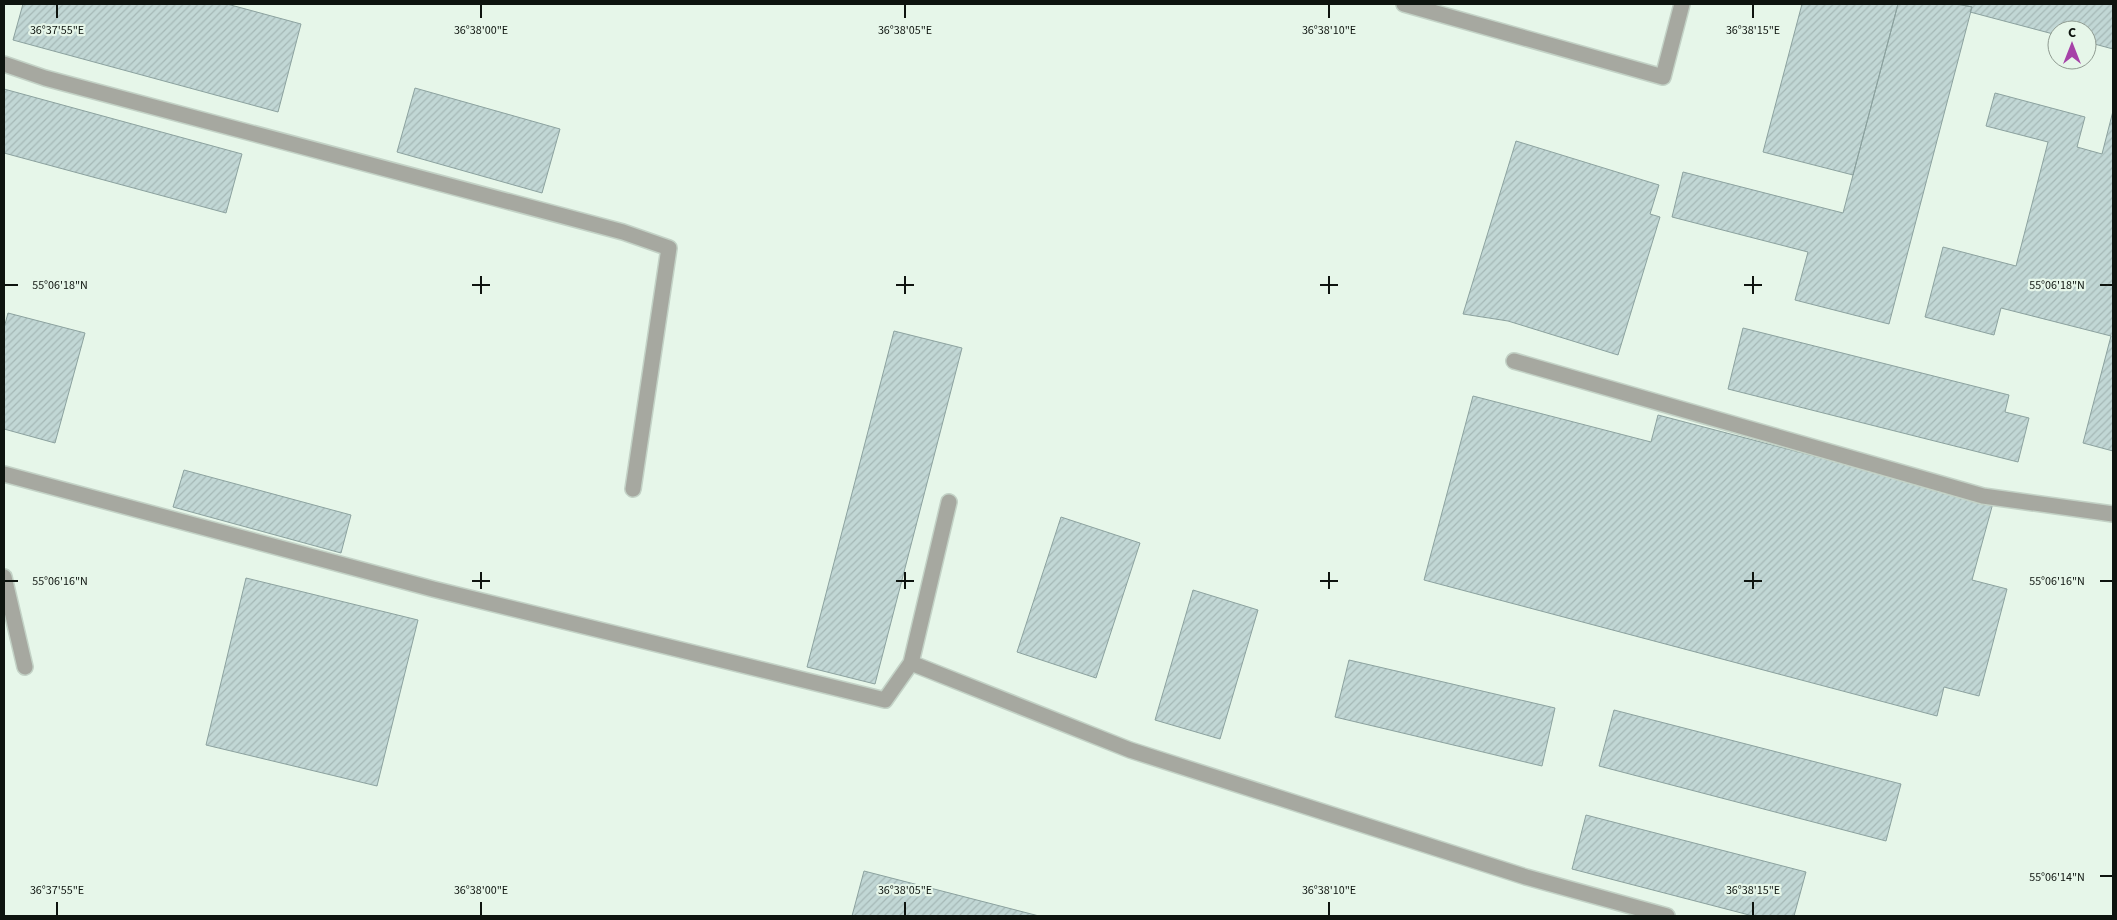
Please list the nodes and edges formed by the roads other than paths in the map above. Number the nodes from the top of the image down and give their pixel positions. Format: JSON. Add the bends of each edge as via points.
{"nodes":[{"id":1,"x":1404,"y":4,"type":"edge"},
{"id":2,"x":1682,"y":4,"type":"edge"},
{"id":3,"x":4,"y":64,"type":"edge"},
{"id":4,"x":1514,"y":362,"type":"dead end"},
{"id":5,"x":4,"y":474,"type":"edge"},
{"id":6,"x":633,"y":489,"type":"dead end"},
{"id":7,"x":949,"y":502,"type":"dead end"},
{"id":8,"x":2113,"y":514,"type":"edge"},
{"id":9,"x":4,"y":577,"type":"edge"},
{"id":10,"x":911,"y":663,"type":"junction"},
{"id":11,"x":25,"y":666,"type":"dead end"},
{"id":12,"x":1667,"y":916,"type":"edge"}],
"edges":[{"from":1,"to":2,"type":"lane","via":[[1663,77]]},
{"from":3,"to":6,"type":"lane","via":[[45,78],[623,232],[669,248]]},
{"from":4,"to":8,"type":"lane","via":[[1983,496]]},
{"from":5,"to":10,"type":"lane","via":[[433,589],[885,700]]},
{"from":7,"to":10,"type":"lane"},
{"from":9,"to":11,"type":"lane"},
{"from":10,"to":12,"type":"lane","via":[[1130,750],[1526,877]]}]}
